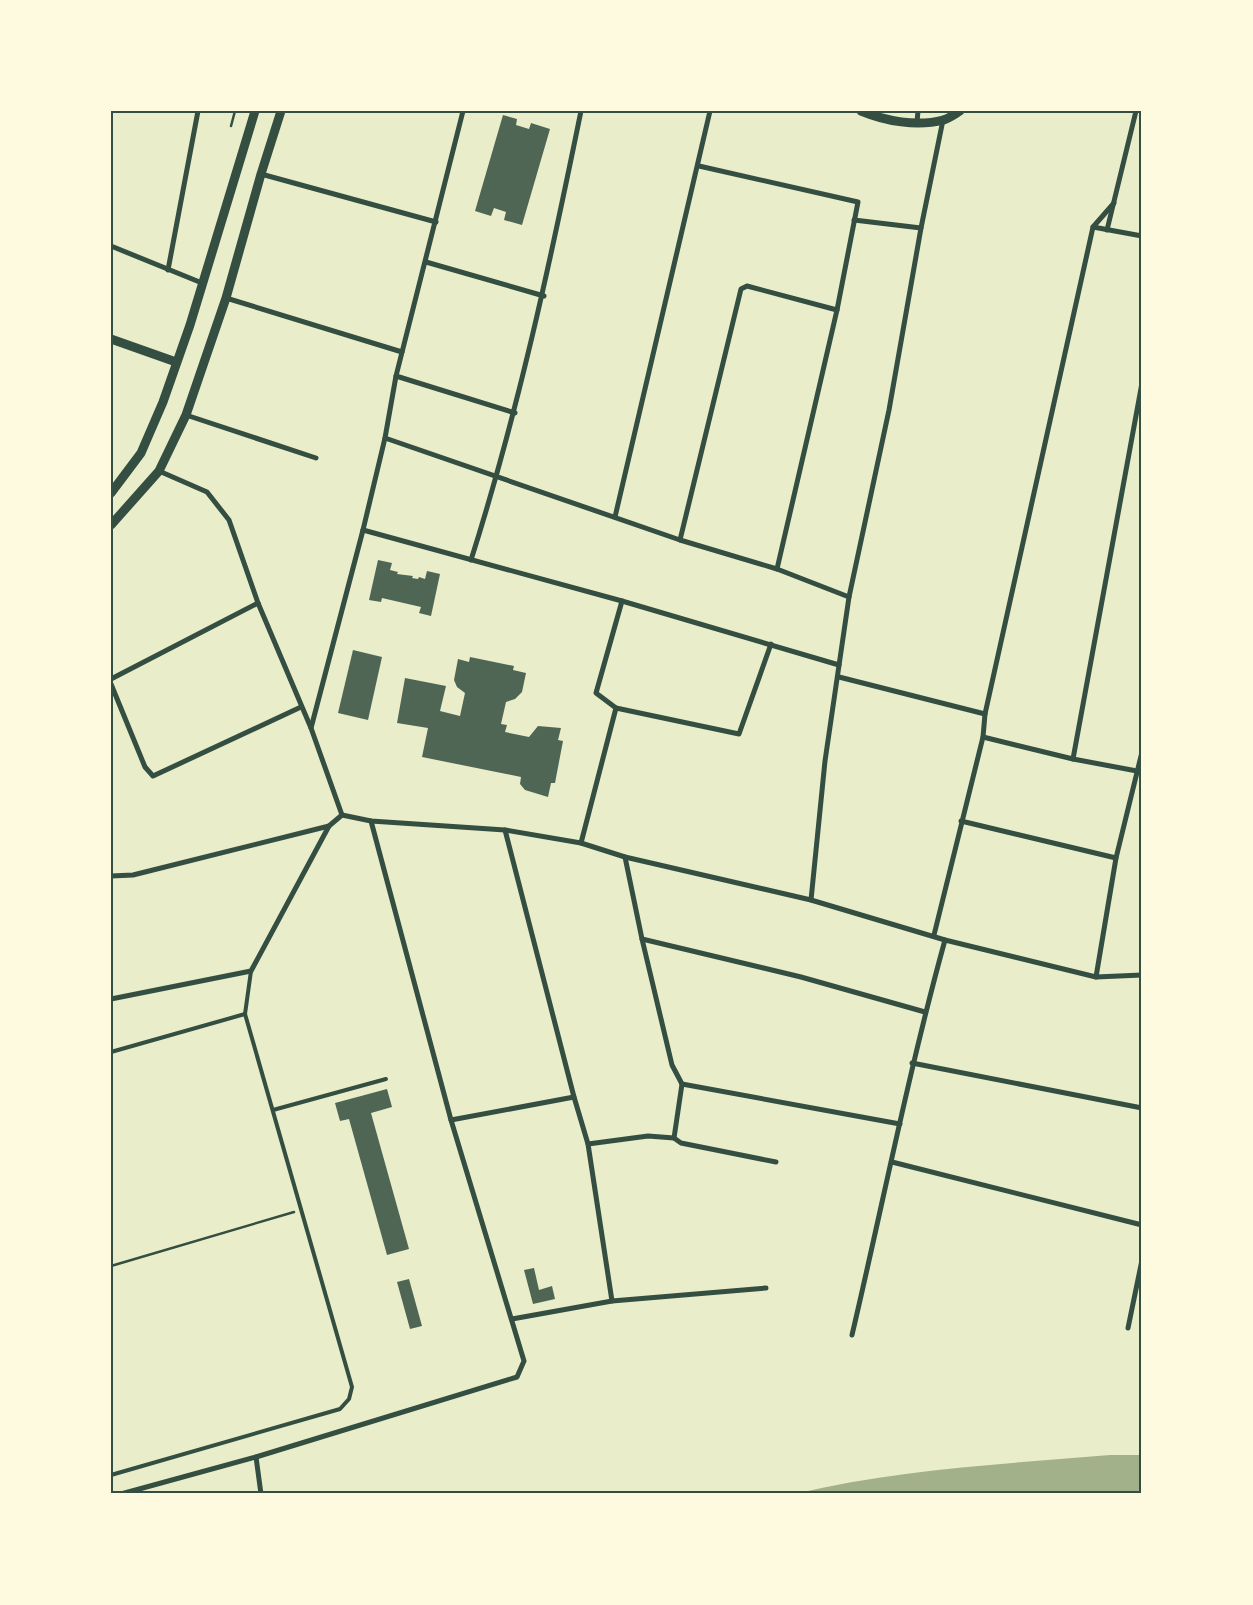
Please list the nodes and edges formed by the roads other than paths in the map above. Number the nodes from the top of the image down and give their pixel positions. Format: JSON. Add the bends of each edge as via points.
{"nodes":[{"id":1,"x":198,"y":111,"type":"edge"},
{"id":2,"x":255,"y":111,"type":"edge"},
{"id":3,"x":281,"y":111,"type":"edge"},
{"id":4,"x":464,"y":111,"type":"edge"},
{"id":5,"x":582,"y":111,"type":"edge"},
{"id":6,"x":710,"y":111,"type":"edge"},
{"id":7,"x":861,"y":111,"type":"edge"},
{"id":8,"x":918,"y":111,"type":"edge"},
{"id":9,"x":960,"y":111,"type":"edge"},
{"id":10,"x":1136,"y":111,"type":"edge"},
{"id":11,"x":943,"y":120,"type":"junction"},
{"id":12,"x":917,"y":122,"type":"junction"},
{"id":13,"x":699,"y":166,"type":"junction"},
{"id":14,"x":261,"y":174,"type":"junction"},
{"id":15,"x":1114,"y":203,"type":"junction"},
{"id":16,"x":854,"y":220,"type":"junction"},
{"id":17,"x":436,"y":222,"type":"junction"},
{"id":18,"x":1092,"y":227,"type":"junction"},
{"id":19,"x":921,"y":228,"type":"junction"},
{"id":20,"x":1107,"y":230,"type":"junction"},
{"id":21,"x":1142,"y":236,"type":"edge"},
{"id":22,"x":111,"y":246,"type":"edge"},
{"id":23,"x":426,"y":262,"type":"junction"},
{"id":24,"x":168,"y":270,"type":"junction"},
{"id":25,"x":202,"y":283,"type":"junction"},
{"id":26,"x":544,"y":296,"type":"junction"},
{"id":27,"x":226,"y":298,"type":"junction"},
{"id":28,"x":837,"y":310,"type":"junction"},
{"id":29,"x":111,"y":339,"type":"edge"},
{"id":30,"x":402,"y":352,"type":"junction"},
{"id":31,"x":176,"y":362,"type":"junction"},
{"id":32,"x":396,"y":376,"type":"junction"},
{"id":33,"x":1142,"y":384,"type":"edge"},
{"id":34,"x":515,"y":413,"type":"junction"},
{"id":35,"x":186,"y":415,"type":"junction"},
{"id":36,"x":385,"y":438,"type":"junction"},
{"id":37,"x":316,"y":458,"type":"dead end"},
{"id":38,"x":159,"y":471,"type":"junction"},
{"id":39,"x":498,"y":477,"type":"junction"},
{"id":40,"x":111,"y":493,"type":"edge"},
{"id":41,"x":615,"y":517,"type":"junction"},
{"id":42,"x":111,"y":525,"type":"edge"},
{"id":43,"x":363,"y":530,"type":"junction"},
{"id":44,"x":680,"y":540,"type":"junction"},
{"id":45,"x":471,"y":560,"type":"junction"},
{"id":46,"x":777,"y":569,"type":"junction"},
{"id":47,"x":850,"y":597,"type":"junction"},
{"id":48,"x":622,"y":601,"type":"junction"},
{"id":49,"x":258,"y":603,"type":"junction"},
{"id":50,"x":770,"y":644,"type":"junction"},
{"id":51,"x":839,"y":665,"type":"junction"},
{"id":52,"x":839,"y":677,"type":"junction"},
{"id":53,"x":111,"y":679,"type":"edge"},
{"id":54,"x":111,"y":684,"type":"edge"},
{"id":55,"x":301,"y":707,"type":"junction"},
{"id":56,"x":616,"y":708,"type":"junction"},
{"id":57,"x":985,"y":714,"type":"junction"},
{"id":58,"x":311,"y":728,"type":"junction"},
{"id":59,"x":983,"y":737,"type":"junction"},
{"id":60,"x":1142,"y":752,"type":"edge"},
{"id":61,"x":1073,"y":759,"type":"junction"},
{"id":62,"x":1137,"y":771,"type":"junction"},
{"id":63,"x":342,"y":815,"type":"junction"},
{"id":64,"x":371,"y":821,"type":"junction"},
{"id":65,"x":961,"y":821,"type":"junction"},
{"id":66,"x":329,"y":826,"type":"junction"},
{"id":67,"x":505,"y":830,"type":"junction"},
{"id":68,"x":581,"y":843,"type":"junction"},
{"id":69,"x":625,"y":857,"type":"junction"},
{"id":70,"x":1116,"y":858,"type":"junction"},
{"id":71,"x":111,"y":876,"type":"edge"},
{"id":72,"x":811,"y":900,"type":"junction"},
{"id":73,"x":934,"y":935,"type":"junction"},
{"id":74,"x":642,"y":939,"type":"junction"},
{"id":75,"x":945,"y":940,"type":"junction"},
{"id":76,"x":250,"y":971,"type":"junction"},
{"id":77,"x":1142,"y":975,"type":"edge"},
{"id":78,"x":1096,"y":977,"type":"junction"},
{"id":79,"x":111,"y":999,"type":"edge"},
{"id":80,"x":925,"y":1012,"type":"junction"},
{"id":81,"x":245,"y":1014,"type":"junction"},
{"id":82,"x":111,"y":1052,"type":"edge"},
{"id":83,"x":912,"y":1063,"type":"junction"},
{"id":84,"x":386,"y":1079,"type":"dead end"},
{"id":85,"x":682,"y":1084,"type":"junction"},
{"id":86,"x":574,"y":1097,"type":"junction"},
{"id":87,"x":1142,"y":1108,"type":"edge"},
{"id":88,"x":273,"y":1110,"type":"junction"},
{"id":89,"x":451,"y":1120,"type":"junction"},
{"id":90,"x":900,"y":1124,"type":"junction"},
{"id":91,"x":674,"y":1138,"type":"junction"},
{"id":92,"x":588,"y":1144,"type":"junction"},
{"id":93,"x":776,"y":1162,"type":"dead end"},
{"id":94,"x":892,"y":1162,"type":"junction"},
{"id":95,"x":1142,"y":1225,"type":"edge"},
{"id":96,"x":1142,"y":1260,"type":"edge"},
{"id":97,"x":766,"y":1288,"type":"dead end"},
{"id":98,"x":612,"y":1301,"type":"junction"},
{"id":99,"x":512,"y":1319,"type":"junction"},
{"id":100,"x":1128,"y":1328,"type":"dead end"},
{"id":101,"x":852,"y":1335,"type":"dead end"},
{"id":102,"x":256,"y":1457,"type":"junction"},
{"id":103,"x":111,"y":1475,"type":"edge"},
{"id":104,"x":145,"y":1488,"type":"junction"},
{"id":105,"x":122,"y":1494,"type":"edge"},
{"id":106,"x":146,"y":1494,"type":"edge"},
{"id":107,"x":261,"y":1494,"type":"edge"}],
"edges":[{"from":1,"to":24,"type":"street"},
{"from":2,"to":25,"type":"street"},
{"from":3,"to":14,"type":"street"},
{"from":4,"to":17,"type":"street"},
{"from":5,"to":26,"type":"street"},
{"from":6,"to":13,"type":"street"},
{"from":7,"to":12,"type":"street","via":[[884,119]]},
{"from":8,"to":12,"type":"street"},
{"from":9,"to":11,"type":"street"},
{"from":10,"to":15,"type":"street"},
{"from":11,"to":12,"type":"street"},
{"from":11,"to":19,"type":"street"},
{"from":13,"to":16,"type":"street","via":[[858,202]]},
{"from":13,"to":41,"type":"street"},
{"from":14,"to":17,"type":"street"},
{"from":14,"to":27,"type":"street"},
{"from":15,"to":18,"type":"street"},
{"from":15,"to":20,"type":"street"},
{"from":16,"to":19,"type":"street"},
{"from":16,"to":28,"type":"street"},
{"from":17,"to":23,"type":"street"},
{"from":18,"to":20,"type":"street"},
{"from":18,"to":57,"type":"street"},
{"from":19,"to":47,"type":"street","via":[[889,410]]},
{"from":20,"to":21,"type":"street"},
{"from":22,"to":24,"type":"street"},
{"from":23,"to":26,"type":"street"},
{"from":23,"to":30,"type":"street"},
{"from":24,"to":25,"type":"street"},
{"from":25,"to":31,"type":"street"},
{"from":26,"to":34,"type":"street"},
{"from":27,"to":30,"type":"street"},
{"from":27,"to":35,"type":"street"},
{"from":28,"to":44,"type":"street","via":[[747,286],[741,289]]},
{"from":28,"to":46,"type":"street"},
{"from":29,"to":31,"type":"street"},
{"from":30,"to":32,"type":"street"},
{"from":31,"to":40,"type":"street","via":[[141,453]]},
{"from":32,"to":34,"type":"street"},
{"from":32,"to":36,"type":"street"},
{"from":33,"to":61,"type":"street"},
{"from":34,"to":39,"type":"street"},
{"from":35,"to":37,"type":"street"},
{"from":35,"to":38,"type":"street"},
{"from":36,"to":39,"type":"street"},
{"from":36,"to":43,"type":"street"},
{"from":38,"to":42,"type":"street"},
{"from":38,"to":49,"type":"street","via":[[207,492],[218,505],[237,538]]},
{"from":39,"to":41,"type":"street"},
{"from":39,"to":45,"type":"street"},
{"from":41,"to":44,"type":"street"},
{"from":43,"to":45,"type":"street"},
{"from":43,"to":58,"type":"street"},
{"from":44,"to":46,"type":"street"},
{"from":45,"to":48,"type":"street"},
{"from":46,"to":47,"type":"street"},
{"from":47,"to":51,"type":"street"},
{"from":48,"to":50,"type":"street"},
{"from":48,"to":56,"type":"street","via":[[596,693]]},
{"from":49,"to":53,"type":"street"},
{"from":49,"to":55,"type":"street"},
{"from":50,"to":51,"type":"street"},
{"from":50,"to":56,"type":"street","via":[[739,734]]},
{"from":51,"to":52,"type":"street"},
{"from":52,"to":57,"type":"street"},
{"from":52,"to":72,"type":"street","via":[[825,761]]},
{"from":54,"to":55,"type":"street","via":[[145,767],[153,776]]},
{"from":55,"to":58,"type":"street"},
{"from":56,"to":68,"type":"street"},
{"from":57,"to":59,"type":"street"},
{"from":58,"to":63,"type":"street"},
{"from":59,"to":61,"type":"street"},
{"from":59,"to":65,"type":"street"},
{"from":60,"to":62,"type":"street"},
{"from":61,"to":62,"type":"street"},
{"from":62,"to":70,"type":"street"},
{"from":63,"to":64,"type":"street"},
{"from":63,"to":66,"type":"street"},
{"from":64,"to":67,"type":"street"},
{"from":64,"to":89,"type":"street"},
{"from":65,"to":70,"type":"street"},
{"from":65,"to":73,"type":"street"},
{"from":66,"to":71,"type":"street","via":[[133,875]]},
{"from":66,"to":76,"type":"street"},
{"from":67,"to":68,"type":"street"},
{"from":67,"to":86,"type":"street"},
{"from":68,"to":69,"type":"street"},
{"from":69,"to":72,"type":"street"},
{"from":69,"to":74,"type":"street"},
{"from":70,"to":78,"type":"street"},
{"from":72,"to":73,"type":"street"},
{"from":73,"to":75,"type":"street"},
{"from":74,"to":80,"type":"street","via":[[801,977]]},
{"from":74,"to":85,"type":"street","via":[[672,1065]]},
{"from":75,"to":78,"type":"street"},
{"from":75,"to":80,"type":"street"},
{"from":76,"to":79,"type":"street"},
{"from":76,"to":81,"type":"lane"},
{"from":77,"to":78,"type":"street"},
{"from":80,"to":83,"type":"street"},
{"from":81,"to":82,"type":"lane"},
{"from":81,"to":88,"type":"lane"},
{"from":83,"to":87,"type":"street"},
{"from":83,"to":90,"type":"street"},
{"from":84,"to":88,"type":"lane"},
{"from":85,"to":90,"type":"street"},
{"from":85,"to":91,"type":"street"},
{"from":86,"to":89,"type":"street"},
{"from":86,"to":92,"type":"street"},
{"from":88,"to":103,"type":"lane","via":[[352,1387],[348,1399],[340,1408]]},
{"from":89,"to":99,"type":"street"},
{"from":90,"to":94,"type":"street"},
{"from":91,"to":92,"type":"street","via":[[648,1136]]},
{"from":91,"to":93,"type":"street","via":[[681,1143]]},
{"from":92,"to":98,"type":"street"},
{"from":94,"to":95,"type":"street"},
{"from":94,"to":101,"type":"street"},
{"from":96,"to":100,"type":"street"},
{"from":97,"to":98,"type":"street"},
{"from":98,"to":99,"type":"street"},
{"from":99,"to":102,"type":"street","via":[[524,1361],[517,1377]]},
{"from":102,"to":104,"type":"street"},
{"from":102,"to":107,"type":"street"},
{"from":104,"to":105,"type":"street"},
{"from":104,"to":106,"type":"street"}]}
